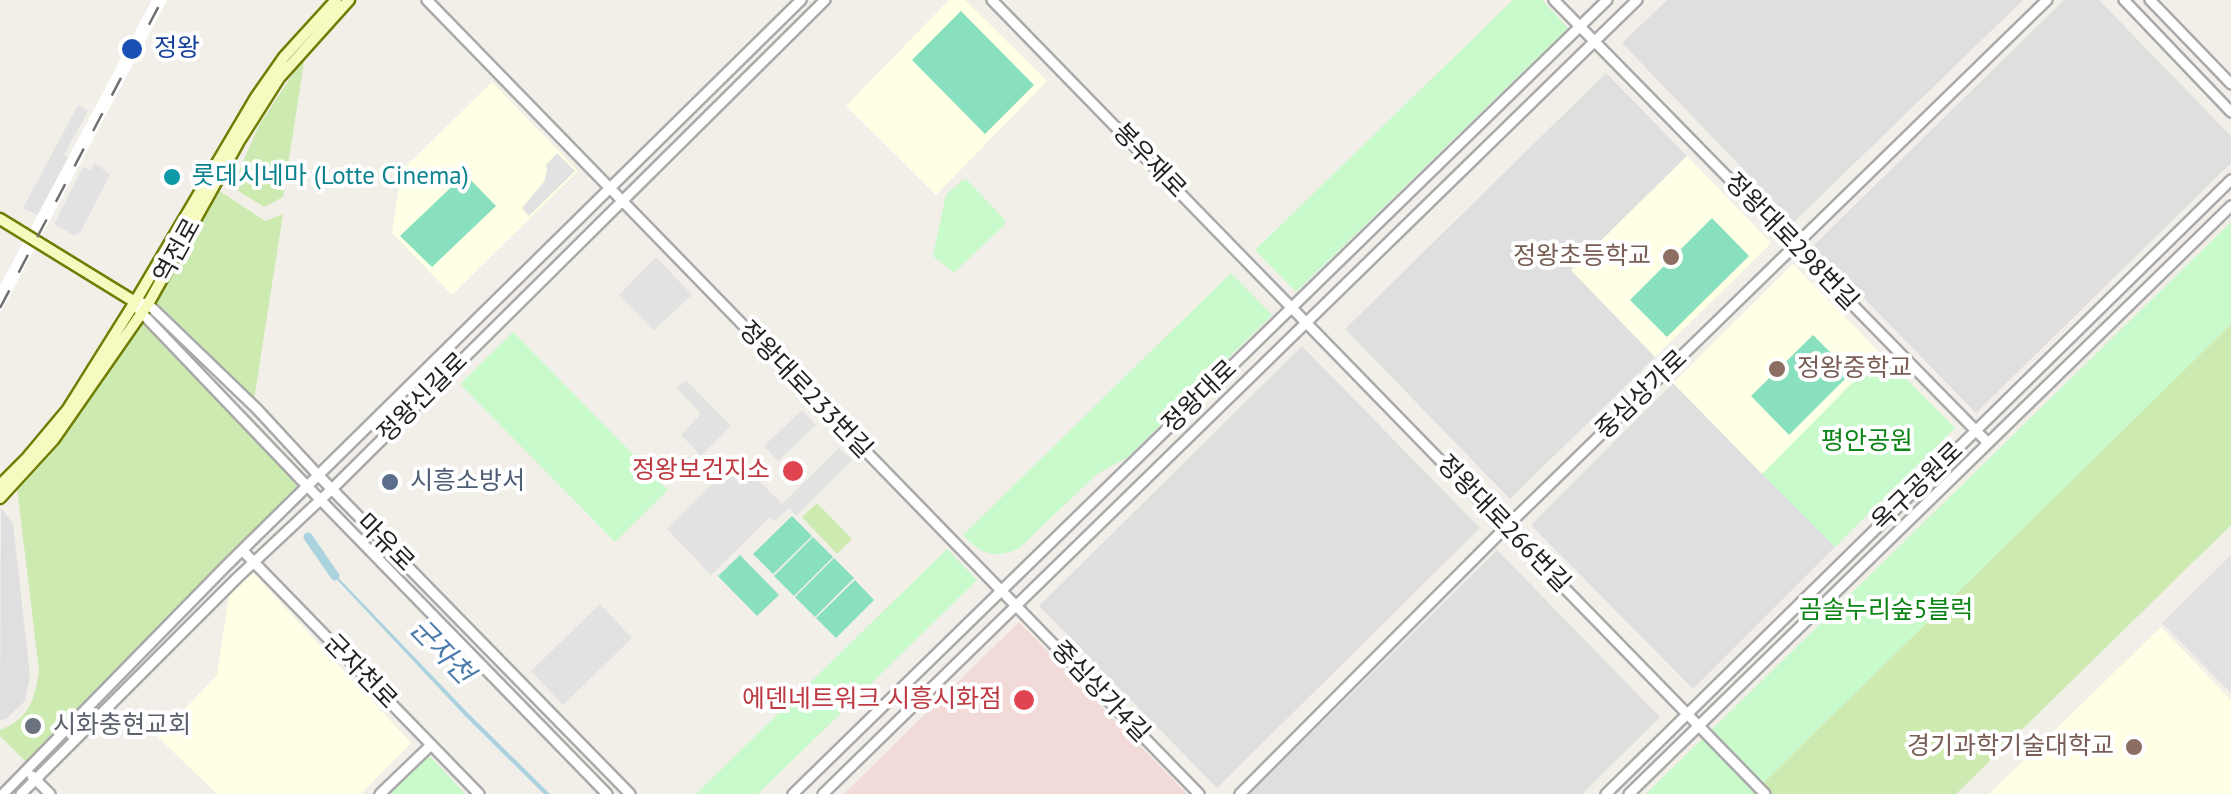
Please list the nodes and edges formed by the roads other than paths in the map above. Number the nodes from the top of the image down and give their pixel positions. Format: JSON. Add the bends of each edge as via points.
{"nodes":[{"id":1,"x":336,"y":0,"type":"edge"},
{"id":2,"x":348,"y":0,"type":"edge"},
{"id":3,"x":427,"y":0,"type":"edge"},
{"id":4,"x":801,"y":0,"type":"edge"},
{"id":5,"x":825,"y":0,"type":"edge"},
{"id":6,"x":992,"y":0,"type":"edge"},
{"id":7,"x":1554,"y":0,"type":"edge"},
{"id":8,"x":1607,"y":0,"type":"edge"},
{"id":9,"x":1637,"y":0,"type":"edge"},
{"id":10,"x":2047,"y":0,"type":"edge"},
{"id":11,"x":2124,"y":0,"type":"edge"},
{"id":12,"x":2150,"y":0,"type":"edge"},
{"id":13,"x":1580,"y":27,"type":"junction"},
{"id":14,"x":1594,"y":42,"type":"junction"},
{"id":15,"x":2231,"y":84,"type":"edge"},
{"id":16,"x":2231,"y":112,"type":"edge"},
{"id":17,"x":2231,"y":180,"type":"edge"},
{"id":18,"x":610,"y":188,"type":"junction"},
{"id":19,"x":621,"y":200,"type":"junction"},
{"id":20,"x":2231,"y":206,"type":"edge"},
{"id":21,"x":0,"y":219,"type":"edge"},
{"id":22,"x":1794,"y":246,"type":"junction"},
{"id":23,"x":141,"y":306,"type":"junction"},
{"id":24,"x":1292,"y":308,"type":"junction"},
{"id":25,"x":1306,"y":323,"type":"junction"},
{"id":26,"x":1976,"y":431,"type":"junction"},
{"id":27,"x":1988,"y":443,"type":"junction"},
{"id":28,"x":318,"y":475,"type":"junction"},
{"id":29,"x":0,"y":485,"type":"edge"},
{"id":30,"x":307,"y":486,"type":"junction"},
{"id":31,"x":332,"y":490,"type":"junction"},
{"id":32,"x":0,"y":498,"type":"edge"},
{"id":33,"x":319,"y":499,"type":"junction"},
{"id":34,"x":1506,"y":527,"type":"junction"},
{"id":35,"x":242,"y":550,"type":"junction"},
{"id":36,"x":254,"y":562,"type":"junction"},
{"id":37,"x":1001,"y":591,"type":"junction"},
{"id":38,"x":1016,"y":606,"type":"junction"},
{"id":39,"x":1688,"y":714,"type":"junction"},
{"id":40,"x":1699,"y":726,"type":"junction"},
{"id":41,"x":431,"y":746,"type":"junction"},
{"id":42,"x":26,"y":770,"type":"junction"},
{"id":43,"x":36,"y":780,"type":"junction"},
{"id":44,"x":2,"y":794,"type":"edge"},
{"id":45,"x":21,"y":794,"type":"edge"},
{"id":46,"x":50,"y":794,"type":"edge"},
{"id":47,"x":380,"y":794,"type":"edge"},
{"id":48,"x":479,"y":794,"type":"edge"},
{"id":49,"x":607,"y":794,"type":"edge"},
{"id":50,"x":630,"y":794,"type":"edge"},
{"id":51,"x":793,"y":794,"type":"edge"},
{"id":52,"x":824,"y":794,"type":"edge"},
{"id":53,"x":1199,"y":794,"type":"edge"},
{"id":54,"x":1240,"y":794,"type":"edge"},
{"id":55,"x":1606,"y":794,"type":"edge"},
{"id":56,"x":1629,"y":794,"type":"edge"},
{"id":57,"x":1765,"y":794,"type":"edge"}],
"edges":[{"from":1,"to":23,"type":"main road","name":"역전로","via":[[256,97]]},
{"from":2,"to":23,"type":"main road","name":"역전로","via":[[279,78]]},
{"from":3,"to":18,"type":"street","name":"정왕대로233번길"},
{"from":4,"to":18,"type":"street","name":"정왕신길로"},
{"from":5,"to":19,"type":"street","name":"정왕신길로"},
{"from":6,"to":24,"type":"street","name":"봉우재로"},
{"from":7,"to":13,"type":"street","name":"정왕대로298번길"},
{"from":8,"to":13,"type":"street","name":"정왕대로"},
{"from":9,"to":14,"type":"street","name":"정왕대로"},
{"from":10,"to":22,"type":"street","name":"중심상가로"},
{"from":11,"to":16,"type":"street"},
{"from":12,"to":15,"type":"street"},
{"from":13,"to":14,"type":"street","name":"정왕대로298번길"},
{"from":13,"to":24,"type":"street","name":"정왕대로"},
{"from":14,"to":22,"type":"street","name":"정왕대로298번길"},
{"from":14,"to":25,"type":"street","name":"정왕대로"},
{"from":17,"to":26,"type":"street","name":"옥구공원로"},
{"from":18,"to":19,"type":"street","name":"정왕대로233번길"},
{"from":18,"to":28,"type":"street","name":"정왕신길로"},
{"from":19,"to":31,"type":"street","name":"정왕신길로"},
{"from":19,"to":37,"type":"street","name":"정왕대로233번길"},
{"from":20,"to":27,"type":"street","name":"옥구공원로"},
{"from":21,"to":23,"type":"main road","name":"마유로"},
{"from":22,"to":26,"type":"street","name":"정왕대로298번길"},
{"from":22,"to":34,"type":"street","name":"중심상가로"},
{"from":23,"to":28,"type":"street","name":"마유로","via":[[257,409]]},
{"from":23,"to":29,"type":"main road","name":"역전로","via":[[68,409]]},
{"from":23,"to":30,"type":"street","name":"마유로"},
{"from":23,"to":32,"type":"main road","name":"역전로","via":[[54,439]]},
{"from":24,"to":25,"type":"street","name":"봉우재로"},
{"from":24,"to":37,"type":"street","name":"정왕대로"},
{"from":25,"to":34,"type":"street","name":"정왕대로266번길"},
{"from":25,"to":38,"type":"street","name":"정왕대로"},
{"from":26,"to":27,"type":"street","name":"정왕대로298번길"},
{"from":26,"to":39,"type":"street","name":"옥구공원로"},
{"from":27,"to":40,"type":"street","name":"옥구공원로"},
{"from":28,"to":30,"type":"street","name":"정왕신길로"},
{"from":28,"to":31,"type":"street","name":"마유로"},
{"from":30,"to":33,"type":"street","name":"마유로"},
{"from":30,"to":35,"type":"street","name":"정왕신길로"},
{"from":31,"to":33,"type":"street","name":"정왕신길로"},
{"from":31,"to":50,"type":"street","name":"마유로"},
{"from":33,"to":36,"type":"street","name":"정왕신길로"},
{"from":33,"to":49,"type":"street","name":"마유로"},
{"from":34,"to":39,"type":"street","name":"정왕대로266번길"},
{"from":34,"to":54,"type":"street","name":"중심상가로"},
{"from":35,"to":36,"type":"street","name":"군자천로"},
{"from":35,"to":42,"type":"street","name":"정왕신길로"},
{"from":36,"to":41,"type":"street","name":"군자천로"},
{"from":36,"to":43,"type":"street","name":"정왕신길로"},
{"from":37,"to":38,"type":"street","name":"중심상가4길"},
{"from":37,"to":51,"type":"street","name":"정왕대로"},
{"from":38,"to":52,"type":"street","name":"정왕대로"},
{"from":38,"to":53,"type":"street","name":"중심상가4길"},
{"from":39,"to":40,"type":"street","name":"정왕대로266번길"},
{"from":39,"to":55,"type":"street","name":"옥구공원로"},
{"from":40,"to":56,"type":"street","name":"옥구공원로"},
{"from":40,"to":57,"type":"street","name":"정왕대로266번길"},
{"from":41,"to":47,"type":"street"},
{"from":41,"to":48,"type":"street","name":"군자천로"},
{"from":42,"to":43,"type":"street"},
{"from":42,"to":44,"type":"street","name":"정왕신길로"},
{"from":43,"to":45,"type":"street","name":"정왕신길로"},
{"from":43,"to":46,"type":"street"}]}
